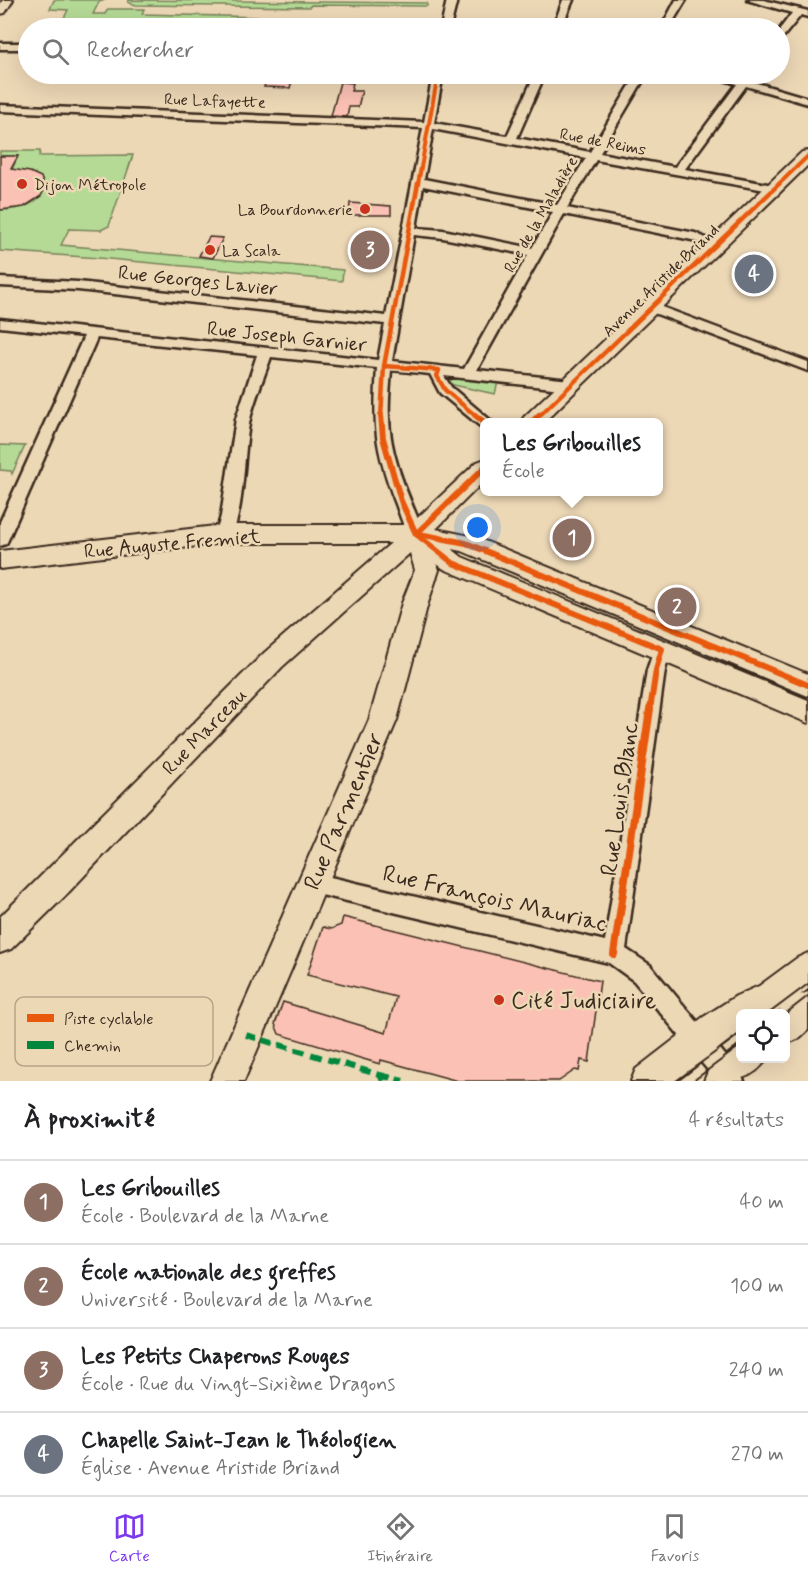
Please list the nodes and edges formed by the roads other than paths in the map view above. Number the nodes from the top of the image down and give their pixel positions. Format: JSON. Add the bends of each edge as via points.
{"nodes":[{"id":1,"x":6,"y":0,"type":"edge"},
{"id":2,"x":452,"y":0,"type":"edge"},
{"id":3,"x":568,"y":0,"type":"edge"},
{"id":4,"x":681,"y":0,"type":"edge"},
{"id":5,"x":752,"y":0,"type":"edge"},
{"id":6,"x":0,"y":10,"type":"edge"},
{"id":7,"x":803,"y":13,"type":"edge"},
{"id":8,"x":448,"y":18,"type":"edge"},
{"id":9,"x":561,"y":18,"type":"edge"},
{"id":10,"x":671,"y":18,"type":"edge"},
{"id":11,"x":790,"y":25,"type":"edge"},
{"id":12,"x":0,"y":46,"type":"edge"},
{"id":13,"x":18,"y":46,"type":"edge"},
{"id":14,"x":436,"y":84,"type":"edge"},
{"id":15,"x":536,"y":84,"type":"edge"},
{"id":16,"x":636,"y":84,"type":"edge"},
{"id":17,"x":742,"y":84,"type":"edge"},
{"id":18,"x":762,"y":84,"type":"edge"},
{"id":19,"x":808,"y":101,"type":"edge"},
{"id":20,"x":0,"y":108,"type":"edge"},
{"id":21,"x":428,"y":125,"type":"junction"},
{"id":22,"x":511,"y":140,"type":"junction"},
{"id":23,"x":592,"y":156,"type":"junction"},
{"id":24,"x":804,"y":164,"type":"edge"},
{"id":25,"x":676,"y":172,"type":"junction"},
{"id":26,"x":418,"y":181,"type":"junction"},
{"id":27,"x":773,"y":189,"type":"junction"},
{"id":28,"x":560,"y":210,"type":"junction"},
{"id":29,"x":408,"y":231,"type":"junction"},
{"id":30,"x":716,"y":245,"type":"junction"},
{"id":31,"x":537,"y":253,"type":"junction"},
{"id":32,"x":0,"y":282,"type":"edge"},
{"id":33,"x":651,"y":307,"type":"junction"},
{"id":34,"x":392,"y":321,"type":"junction"},
{"id":35,"x":0,"y":323,"type":"edge"},
{"id":36,"x":92,"y":333,"type":"junction"},
{"id":37,"x":265,"y":353,"type":"junction"},
{"id":38,"x":384,"y":366,"type":"junction"},
{"id":39,"x":808,"y":367,"type":"edge"},
{"id":40,"x":439,"y":370,"type":"junction"},
{"id":41,"x":469,"y":372,"type":"junction"},
{"id":42,"x":570,"y":385,"type":"junction"},
{"id":43,"x":537,"y":418,"type":"edge"},
{"id":44,"x":480,"y":419,"type":"edge"},
{"id":45,"x":480,"y":473,"type":"edge"},
{"id":46,"x":224,"y":534,"type":"junction"},
{"id":47,"x":416,"y":534,"type":"junction"},
{"id":48,"x":0,"y":540,"type":"edge"},
{"id":49,"x":0,"y":560,"type":"edge"},
{"id":50,"x":378,"y":568,"type":"junction"},
{"id":51,"x":415,"y":603,"type":"junction"},
{"id":52,"x":667,"y":639,"type":"junction"},
{"id":53,"x":808,"y":685,"type":"edge"},
{"id":54,"x":808,"y":712,"type":"edge"},
{"id":55,"x":312,"y":883,"type":"junction"},
{"id":56,"x":0,"y":938,"type":"edge"},
{"id":57,"x":614,"y":954,"type":"junction"},
{"id":58,"x":808,"y":969,"type":"edge"},
{"id":59,"x":808,"y":1008,"type":"edge"},
{"id":60,"x":790,"y":1024,"type":"edge"},
{"id":61,"x":700,"y":1042,"type":"junction"},
{"id":62,"x":733,"y":1074,"type":"edge"},
{"id":63,"x":227,"y":1081,"type":"edge"},
{"id":64,"x":648,"y":1081,"type":"edge"}],
"edges":[{"from":1,"to":6,"type":"main road"},
{"from":2,"to":8,"type":"street"},
{"from":3,"to":9,"type":"street"},
{"from":4,"to":10,"type":"street"},
{"from":5,"to":7,"type":"street"},
{"from":7,"to":11,"type":"street"},
{"from":12,"to":13,"type":"street"},
{"from":14,"to":21,"type":"street"},
{"from":15,"to":22,"type":"street"},
{"from":16,"to":23,"type":"street","name":"Rue de la Maladière"},
{"from":17,"to":25,"type":"street"},
{"from":18,"to":19,"type":"street"},
{"from":20,"to":21,"type":"street","name":"Rue Lafayette"},
{"from":21,"to":22,"type":"street","name":"Rue de Reims"},
{"from":21,"to":26,"type":"street"},
{"from":22,"to":23,"type":"street","name":"Rue de Reims"},
{"from":23,"to":25,"type":"street","name":"Rue de Reims"},
{"from":23,"to":28,"type":"street","name":"Rue de la Maladière"},
{"from":24,"to":27,"type":"main road","name":"Avenue Aristide Briand"},
{"from":25,"to":27,"type":"street","name":"Rue de Reims"},
{"from":26,"to":28,"type":"street"},
{"from":26,"to":29,"type":"street"},
{"from":27,"to":30,"type":"main road","name":"Avenue Aristide Briand"},
{"from":28,"to":30,"type":"street","via":[[695,237]]},
{"from":28,"to":31,"type":"street","name":"Rue de la Maladière"},
{"from":29,"to":31,"type":"street"},
{"from":29,"to":34,"type":"street"},
{"from":30,"to":33,"type":"main road","name":"Avenue Aristide Briand"},
{"from":31,"to":41,"type":"street","name":"Rue de la Maladière"},
{"from":32,"to":34,"type":"street","name":"Rue Georges Lavier","via":[[78,286]]},
{"from":33,"to":39,"type":"street"},
{"from":33,"to":42,"type":"main road","name":"Avenue Aristide Briand"},
{"from":34,"to":38,"type":"street"},
{"from":35,"to":36,"type":"street","name":"Rue Joseph Garnier"},
{"from":36,"to":37,"type":"street","name":"Rue Joseph Garnier"},
{"from":36,"to":48,"type":"street"},
{"from":37,"to":38,"type":"street","name":"Rue Joseph Garnier"},
{"from":37,"to":46,"type":"street","via":[[243,419]]},
{"from":38,"to":40,"type":"street","name":"Rue Joseph Garnier"},
{"from":38,"to":47,"type":"street","via":[[383,438],[401,501]]},
{"from":40,"to":41,"type":"street","name":"Rue Joseph Garnier"},
{"from":40,"to":44,"type":"street","via":[[445,390]]},
{"from":41,"to":42,"type":"street","name":"Rue Joseph Garnier"},
{"from":42,"to":43,"type":"main road","name":"Avenue Aristide Briand"},
{"from":45,"to":47,"type":"main road"},
{"from":46,"to":47,"type":"main road","name":"Rue Auguste Fremiet"},
{"from":46,"to":49,"type":"main road","name":"Rue Auguste Fremiet"},
{"from":47,"to":50,"type":"main road","name":"Rue Marceau"},
{"from":47,"to":51,"type":"main road","name":"Rue Parmentier","via":[[427,570]]},
{"from":47,"to":52,"type":"main road","name":"Rue Auguste Fremiet","via":[[466,543]]},
{"from":50,"to":51,"type":"main road","via":[[395,566],[408,573],[416,588]]},
{"from":50,"to":56,"type":"main road","name":"Rue Marceau","via":[[273,660]]},
{"from":51,"to":55,"type":"main road","name":"Rue Parmentier","via":[[383,720]]},
{"from":52,"to":53,"type":"main road"},
{"from":52,"to":54,"type":"main road"},
{"from":52,"to":57,"type":"street","name":"Rue Louis Blanc","via":[[656,670]]},
{"from":55,"to":57,"type":"street","name":"Rue François Mauriac"},
{"from":55,"to":63,"type":"main road","name":"Rue Parmentier"},
{"from":57,"to":61,"type":"street","name":"Rue François Mauriac","via":[[642,973]]},
{"from":58,"to":61,"type":"main road"},
{"from":59,"to":60,"type":"main road"},
{"from":61,"to":62,"type":"street","name":"Rue François Mauriac"},
{"from":61,"to":64,"type":"main road"}]}
